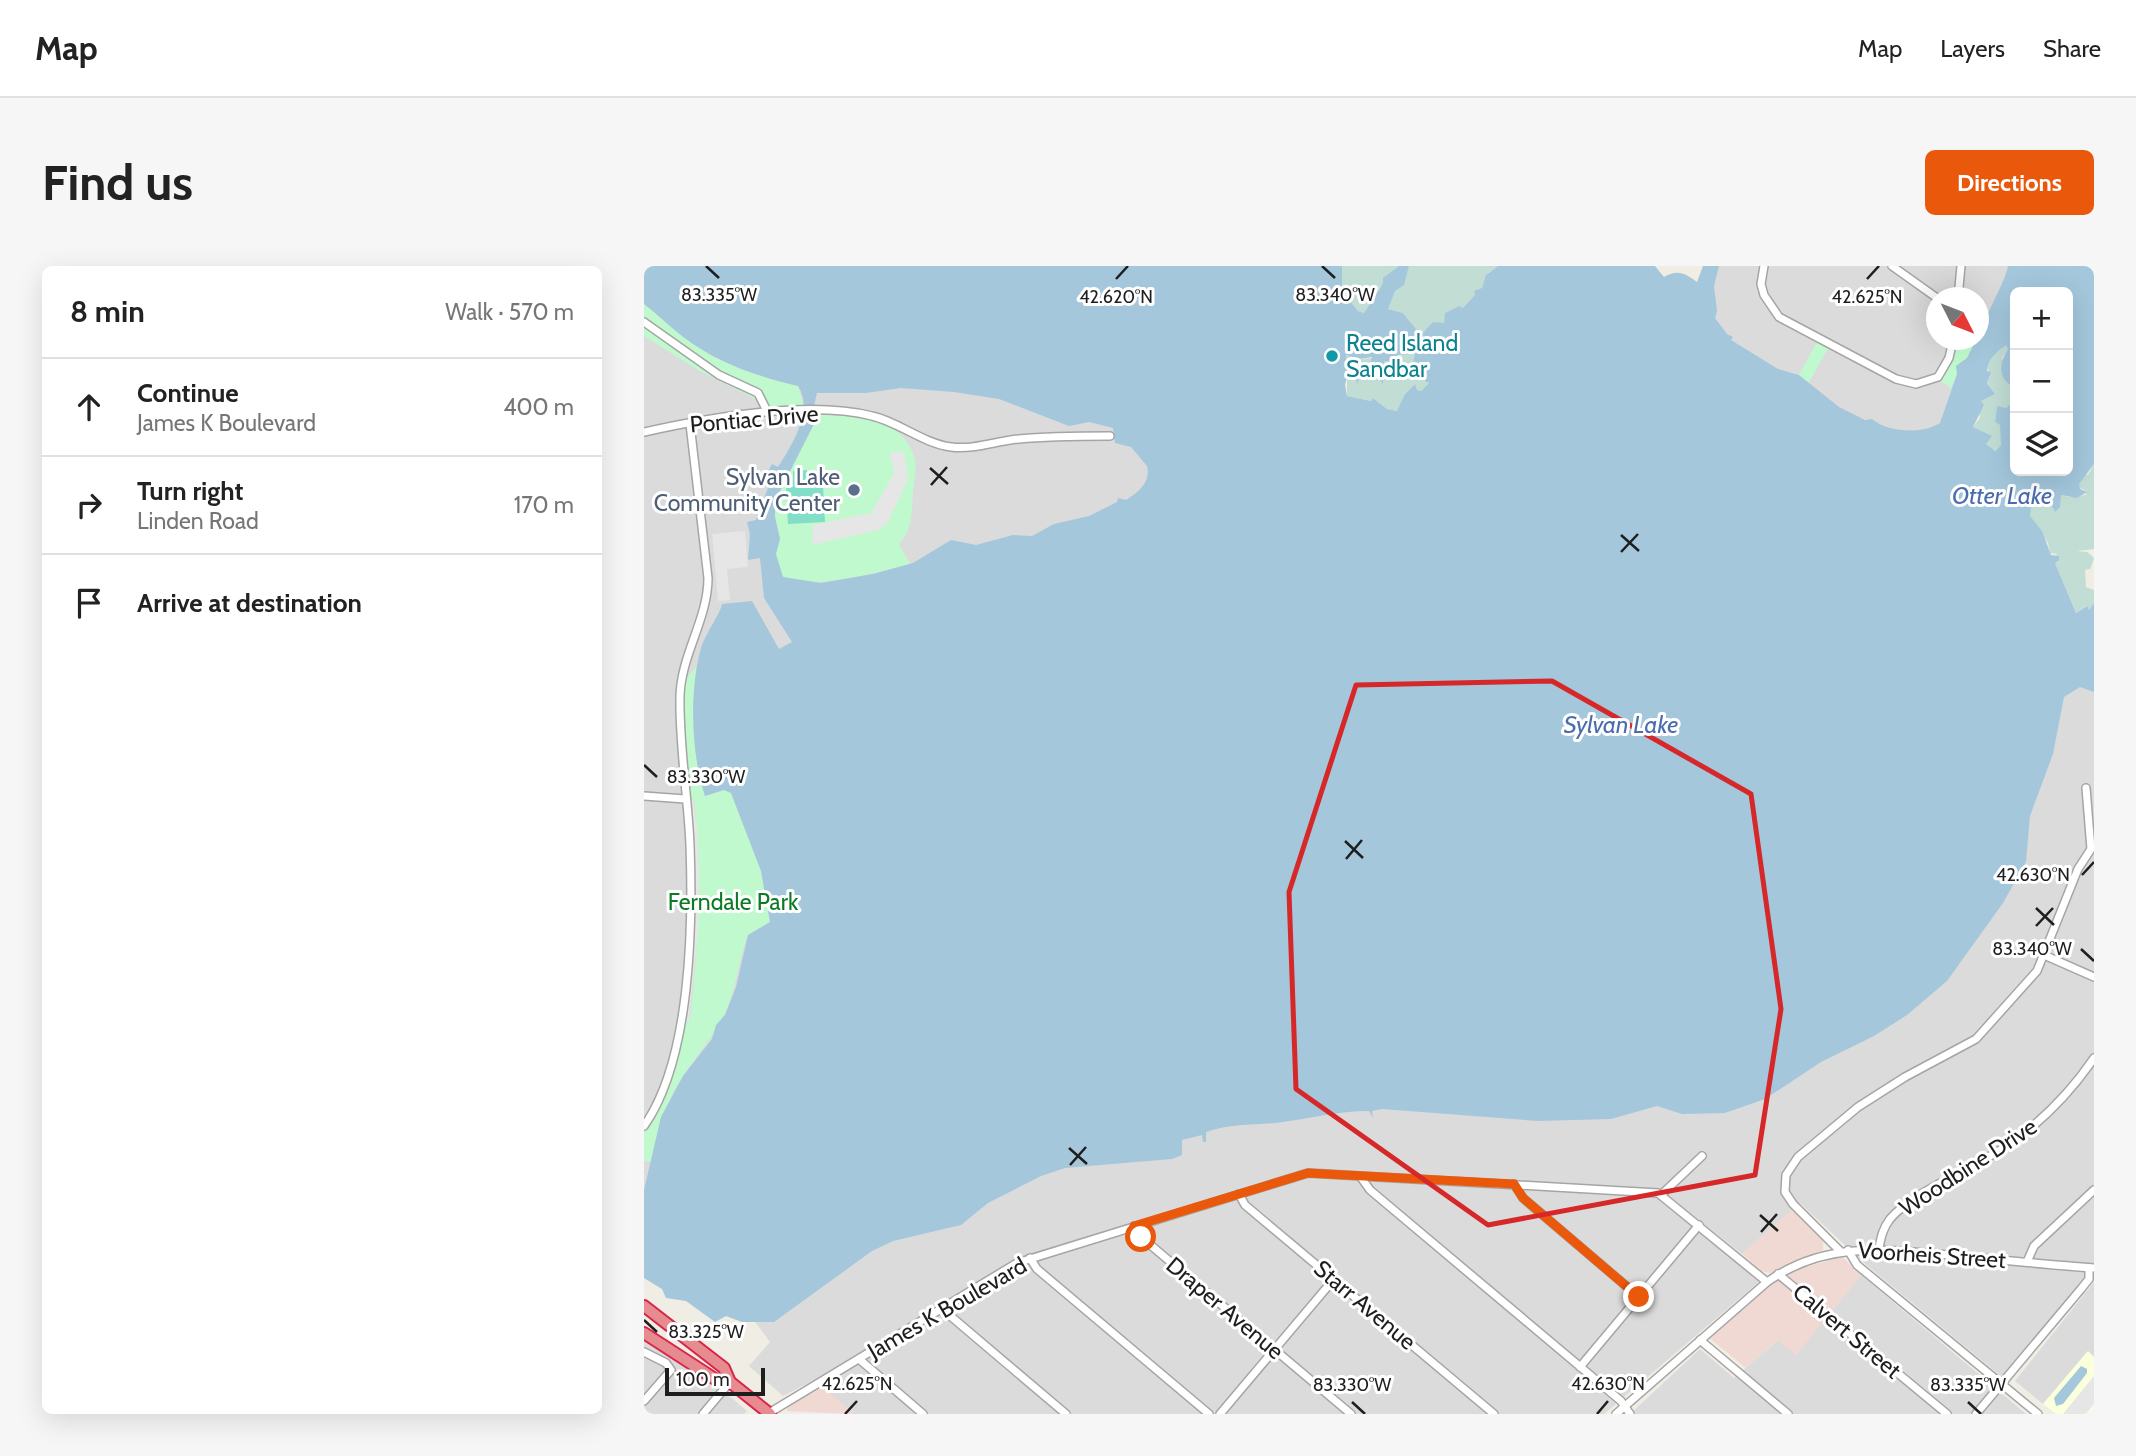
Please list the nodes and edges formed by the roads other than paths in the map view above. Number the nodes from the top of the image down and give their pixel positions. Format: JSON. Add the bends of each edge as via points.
{"nodes":[{"id":1,"x":1764,"y":266,"type":"edge"},
{"id":2,"x":1892,"y":266,"type":"edge"},
{"id":3,"x":1961,"y":266,"type":"edge"},
{"id":4,"x":1959,"y":287,"type":"edge"},
{"id":5,"x":1926,"y":290,"type":"edge"},
{"id":6,"x":644,"y":322,"type":"edge"},
{"id":7,"x":1950,"y":350,"type":"edge"},
{"id":8,"x":768,"y":413,"type":"junction"},
{"id":9,"x":690,"y":424,"type":"junction"},
{"id":10,"x":644,"y":432,"type":"edge"},
{"id":11,"x":1110,"y":436,"type":"dead end"},
{"id":12,"x":2086,"y":788,"type":"dead end"},
{"id":13,"x":644,"y":796,"type":"edge"},
{"id":14,"x":685,"y":799,"type":"junction"},
{"id":15,"x":2093,"y":849,"type":"edge"},
{"id":16,"x":2044,"y":956,"type":"junction"},
{"id":17,"x":2094,"y":977,"type":"edge"},
{"id":18,"x":2094,"y":1058,"type":"edge"},
{"id":19,"x":644,"y":1126,"type":"edge"},
{"id":20,"x":1702,"y":1156,"type":"dead end"},
{"id":21,"x":1360,"y":1176,"type":"junction"},
{"id":22,"x":1514,"y":1184,"type":"junction"},
{"id":23,"x":2094,"y":1190,"type":"edge"},
{"id":24,"x":1239,"y":1194,"type":"junction"},
{"id":25,"x":1661,"y":1195,"type":"junction"},
{"id":26,"x":1134,"y":1226,"type":"junction"},
{"id":27,"x":1699,"y":1226,"type":"junction"},
{"id":28,"x":1879,"y":1248,"type":"junction"},
{"id":29,"x":1844,"y":1250,"type":"junction"},
{"id":30,"x":1030,"y":1258,"type":"junction"},
{"id":31,"x":2027,"y":1262,"type":"junction"},
{"id":32,"x":2091,"y":1268,"type":"edge"},
{"id":33,"x":1778,"y":1274,"type":"junction"},
{"id":34,"x":1334,"y":1279,"type":"junction"},
{"id":35,"x":1767,"y":1282,"type":"junction"},
{"id":36,"x":1639,"y":1297,"type":"junction"},
{"id":37,"x":644,"y":1306,"type":"edge"},
{"id":38,"x":941,"y":1308,"type":"junction"},
{"id":39,"x":644,"y":1334,"type":"edge"},
{"id":40,"x":1700,"y":1340,"type":"junction"},
{"id":41,"x":1275,"y":1350,"type":"junction"},
{"id":42,"x":644,"y":1352,"type":"edge"},
{"id":43,"x":859,"y":1359,"type":"junction"},
{"id":44,"x":1580,"y":1367,"type":"junction"},
{"id":45,"x":730,"y":1382,"type":"junction"},
{"id":46,"x":2002,"y":1384,"type":"junction"},
{"id":47,"x":644,"y":1401,"type":"edge"},
{"id":48,"x":1624,"y":1407,"type":"junction"},
{"id":49,"x":703,"y":1414,"type":"edge"},
{"id":50,"x":769,"y":1414,"type":"edge"},
{"id":51,"x":923,"y":1414,"type":"edge"},
{"id":52,"x":1066,"y":1414,"type":"edge"},
{"id":53,"x":1209,"y":1414,"type":"edge"},
{"id":54,"x":1220,"y":1414,"type":"edge"},
{"id":55,"x":1351,"y":1414,"type":"edge"},
{"id":56,"x":1494,"y":1414,"type":"edge"},
{"id":57,"x":1616,"y":1414,"type":"edge"},
{"id":58,"x":1630,"y":1414,"type":"edge"},
{"id":59,"x":1788,"y":1414,"type":"edge"},
{"id":60,"x":1947,"y":1414,"type":"edge"},
{"id":61,"x":1976,"y":1414,"type":"edge"},
{"id":62,"x":2038,"y":1414,"type":"edge"}],
"edges":[{"from":1,"to":7,"type":"street","via":[[1764,295],[1779,317],[1896,379],[1916,384],[1938,377]]},
{"from":2,"to":5,"type":"street"},
{"from":3,"to":4,"type":"street"},
{"from":6,"to":8,"type":"street","via":[[719,374],[758,393]]},
{"from":8,"to":9,"type":"street","name":"Pontiac Drive"},
{"from":8,"to":11,"type":"street","name":"Pontiac Drive","via":[[870,415],[930,441],[958,447],[1015,439]]},
{"from":9,"to":10,"type":"street","name":"Pontiac Drive"},
{"from":9,"to":14,"type":"street","via":[[708,594],[681,681]]},
{"from":12,"to":15,"type":"street"},
{"from":13,"to":14,"type":"street"},
{"from":14,"to":19,"type":"street","via":[[690,918],[682,1010],[669,1078]]},
{"from":15,"to":16,"type":"street","via":[[2078,869]]},
{"from":16,"to":17,"type":"street"},
{"from":16,"to":29,"type":"street","via":[[2011,1003],[1976,1039],[1858,1107],[1793,1164],[1786,1175],[1785,1192]]},
{"from":18,"to":28,"type":"street","name":"Woodbine Drive","via":[[2065,1096],[2018,1138],[1903,1207],[1884,1228]]},
{"from":20,"to":25,"type":"street"},
{"from":21,"to":22,"type":"street","name":"James K Boulevard"},
{"from":21,"to":24,"type":"street","name":"James K Boulevard","via":[[1308,1173]]},
{"from":21,"to":44,"type":"street"},
{"from":22,"to":25,"type":"street","name":"James K Boulevard"},
{"from":22,"to":36,"type":"street","via":[[1523,1198]]},
{"from":23,"to":31,"type":"street","via":[[2034,1246]]},
{"from":24,"to":26,"type":"street","name":"James K Boulevard"},
{"from":24,"to":34,"type":"street","name":"Starr Avenue","via":[[1245,1205]]},
{"from":25,"to":27,"type":"street"},
{"from":26,"to":30,"type":"street","name":"James K Boulevard"},
{"from":26,"to":41,"type":"street","name":"Draper Avenue","via":[[1141,1237]]},
{"from":27,"to":35,"type":"street"},
{"from":27,"to":36,"type":"street"},
{"from":28,"to":29,"type":"street","name":"Voorheis Street"},
{"from":28,"to":31,"type":"street","name":"Voorheis Street"},
{"from":29,"to":33,"type":"street","name":"Voorheis Street","via":[[1814,1257]]},
{"from":29,"to":46,"type":"street"},
{"from":30,"to":38,"type":"street","name":"James K Boulevard"},
{"from":30,"to":53,"type":"street","via":[[1037,1269]]},
{"from":31,"to":32,"type":"street","name":"Voorheis Street"},
{"from":32,"to":46,"type":"street","via":[[2089,1279]]},
{"from":33,"to":35,"type":"street","name":"Voorheis Street"},
{"from":33,"to":60,"type":"street","name":"Calvert Street"},
{"from":34,"to":41,"type":"street"},
{"from":34,"to":56,"type":"street","name":"Starr Avenue"},
{"from":35,"to":40,"type":"street","name":"Voorheis Street"},
{"from":36,"to":44,"type":"street"},
{"from":37,"to":45,"type":"highway","via":[[724,1368]]},
{"from":38,"to":43,"type":"street","name":"James K Boulevard"},
{"from":38,"to":52,"type":"street"},
{"from":39,"to":45,"type":"highway","via":[[715,1379]]},
{"from":40,"to":48,"type":"street","name":"Voorheis Street"},
{"from":40,"to":59,"type":"street"},
{"from":41,"to":54,"type":"street"},
{"from":41,"to":55,"type":"street","name":"Draper Avenue"},
{"from":42,"to":47,"type":"street","via":[[666,1363],[671,1371]]},
{"from":43,"to":50,"type":"street","name":"James K Boulevard"},
{"from":43,"to":51,"type":"street"},
{"from":44,"to":48,"type":"street"},
{"from":45,"to":49,"type":"street"},
{"from":45,"to":50,"type":"highway"},
{"from":46,"to":61,"type":"street"},
{"from":46,"to":62,"type":"street"},
{"from":48,"to":57,"type":"street","name":"Voorheis Street"},
{"from":48,"to":58,"type":"street"}]}
